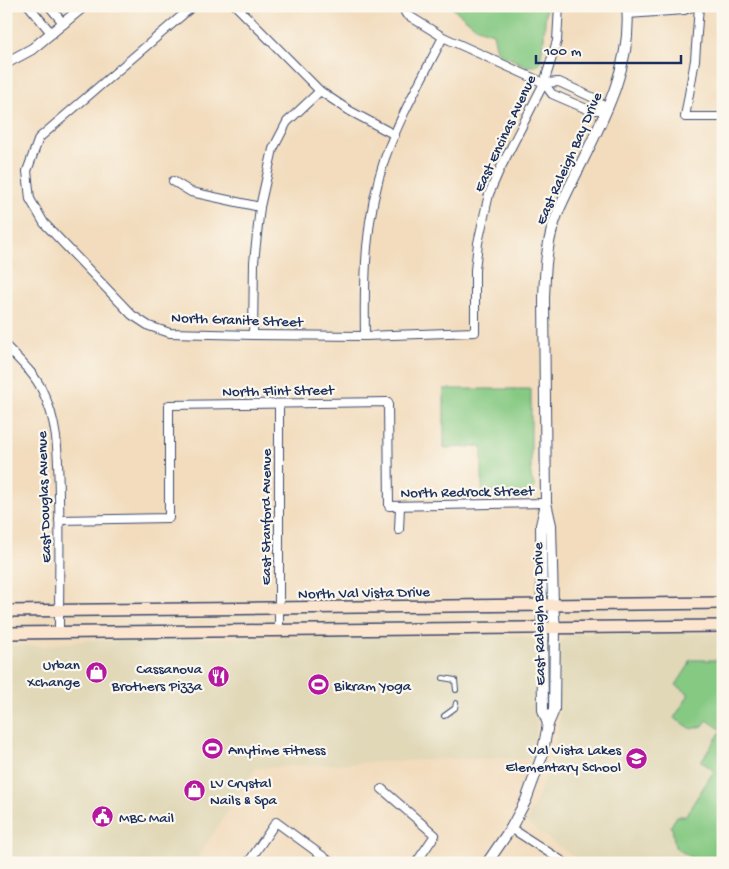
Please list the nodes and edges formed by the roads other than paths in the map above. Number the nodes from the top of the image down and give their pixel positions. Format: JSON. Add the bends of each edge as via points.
{"nodes":[{"id":1,"x":29,"y":6,"type":"edge"},
{"id":2,"x":49,"y":6,"type":"edge"},
{"id":3,"x":84,"y":6,"type":"edge"},
{"id":4,"x":193,"y":6,"type":"edge"},
{"id":5,"x":236,"y":6,"type":"edge"},
{"id":6,"x":402,"y":6,"type":"edge"},
{"id":7,"x":559,"y":6,"type":"edge"},
{"id":8,"x":694,"y":6,"type":"edge"},
{"id":9,"x":699,"y":6,"type":"edge"},
{"id":10,"x":627,"y":10,"type":"edge"},
{"id":11,"x":64,"y":24,"type":"junction"},
{"id":12,"x":52,"y":34,"type":"junction"},
{"id":13,"x":442,"y":37,"type":"junction"},
{"id":14,"x":6,"y":63,"type":"edge"},
{"id":15,"x":544,"y":83,"type":"junction"},
{"id":16,"x":320,"y":91,"type":"junction"},
{"id":17,"x":606,"y":110,"type":"junction"},
{"id":18,"x":723,"y":117,"type":"edge"},
{"id":19,"x":395,"y":135,"type":"junction"},
{"id":20,"x":173,"y":181,"type":"dead end"},
{"id":21,"x":260,"y":207,"type":"junction"},
{"id":22,"x":475,"y":332,"type":"joint"},
{"id":23,"x":253,"y":335,"type":"junction"},
{"id":24,"x":365,"y":336,"type":"junction"},
{"id":25,"x":6,"y":346,"type":"edge"},
{"id":26,"x":278,"y":404,"type":"junction"},
{"id":27,"x":546,"y":503,"type":"junction"},
{"id":28,"x":388,"y":506,"type":"joint"},
{"id":29,"x":400,"y":506,"type":"junction"},
{"id":30,"x":59,"y":520,"type":"junction"},
{"id":31,"x":399,"y":530,"type":"dead end"},
{"id":32,"x":723,"y":603,"type":"edge"},
{"id":33,"x":547,"y":605,"type":"junction"},
{"id":34,"x":279,"y":607,"type":"junction"},
{"id":35,"x":59,"y":610,"type":"junction"},
{"id":36,"x":6,"y":611,"type":"edge"},
{"id":37,"x":723,"y":626,"type":"edge"},
{"id":38,"x":555,"y":627,"type":"junction"},
{"id":39,"x":542,"y":628,"type":"junction"},
{"id":40,"x":279,"y":631,"type":"junction"},
{"id":41,"x":59,"y":632,"type":"junction"},
{"id":42,"x":6,"y":633,"type":"edge"},
{"id":43,"x":443,"y":678,"type":"dead end"},
{"id":44,"x":456,"y":690,"type":"dead end"},
{"id":45,"x":456,"y":702,"type":"dead end"},
{"id":46,"x":444,"y":716,"type":"dead end"},
{"id":47,"x":548,"y":724,"type":"junction"},
{"id":48,"x":382,"y":788,"type":"dead end"},
{"id":49,"x":511,"y":828,"type":"junction"},
{"id":50,"x":248,"y":863,"type":"edge"},
{"id":51,"x":332,"y":863,"type":"edge"},
{"id":52,"x":416,"y":863,"type":"edge"},
{"id":53,"x":487,"y":863,"type":"edge"},
{"id":54,"x":566,"y":863,"type":"edge"}],
"edges":[{"from":1,"to":12,"type":"street"},
{"from":2,"to":11,"type":"street"},
{"from":3,"to":11,"type":"street"},
{"from":4,"to":23,"type":"street","name":"North Granite Street","via":[[39,138],[27,171],[30,199],[44,223],[132,315],[149,326],[170,333]]},
{"from":5,"to":16,"type":"street"},
{"from":6,"to":13,"type":"street","via":[[406,14]]},
{"from":7,"to":15,"type":"street","name":"East Encinas Avenue","via":[[558,41]]},
{"from":8,"to":10,"type":"street","via":[[684,10]]},
{"from":9,"to":18,"type":"street","via":[[695,60],[685,116]]},
{"from":10,"to":17,"type":"street","name":"East Raleigh Bay Drive","via":[[623,59]]},
{"from":11,"to":12,"type":"street"},
{"from":12,"to":14,"type":"street"},
{"from":13,"to":15,"type":"street"},
{"from":13,"to":19,"type":"street"},
{"from":15,"to":17,"type":"street","via":[[559,82],[596,99]]},
{"from":15,"to":17,"type":"street","via":[[552,94],[589,110]]},
{"from":15,"to":22,"type":"street","name":"East Encinas Avenue","via":[[489,194],[474,270]]},
{"from":16,"to":19,"type":"street"},
{"from":16,"to":21,"type":"street","via":[[287,122],[273,149]]},
{"from":17,"to":27,"type":"street","name":"East Raleigh Bay Drive","via":[[559,208],[547,250],[544,298]]},
{"from":19,"to":24,"type":"street","via":[[380,174],[366,247]]},
{"from":20,"to":21,"type":"street","via":[[191,192]]},
{"from":21,"to":23,"type":"street","via":[[254,262]]},
{"from":22,"to":24,"type":"street","name":"North Granite Street"},
{"from":23,"to":24,"type":"street","name":"North Granite Street"},
{"from":25,"to":30,"type":"street","name":"East Douglas Avenue","via":[[43,390],[53,416]]},
{"from":26,"to":28,"type":"street","name":"North Flint Street","via":[[388,402]]},
{"from":26,"to":30,"type":"street","name":"North Flint Street","via":[[169,405],[169,518]]},
{"from":26,"to":34,"type":"street","name":"East Stanford Avenue"},
{"from":27,"to":29,"type":"street","name":"North Redrock Street"},
{"from":27,"to":33,"type":"street","name":"East Raleigh Bay Drive","via":[[551,525]]},
{"from":28,"to":29,"type":"street","name":"North Redrock Street"},
{"from":29,"to":31,"type":"street"},
{"from":30,"to":35,"type":"street","name":"East Douglas Avenue"},
{"from":32,"to":33,"type":"main road","name":"North Val Vista Drive"},
{"from":33,"to":34,"type":"main road","name":"North Val Vista Drive"},
{"from":33,"to":38,"type":"street","name":"East Raleigh Bay Drive"},
{"from":33,"to":39,"type":"street","name":"East Raleigh Bay Drive"},
{"from":34,"to":35,"type":"main road","name":"North Val Vista Drive"},
{"from":34,"to":40,"type":"street","name":"East Stanford Avenue"},
{"from":35,"to":36,"type":"main road","name":"North Val Vista Drive"},
{"from":35,"to":41,"type":"street","name":"East Douglas Avenue"},
{"from":37,"to":38,"type":"main road"},
{"from":38,"to":39,"type":"main road"},
{"from":38,"to":47,"type":"street","name":"East Raleigh Bay Drive","via":[[554,710]]},
{"from":39,"to":40,"type":"main road"},
{"from":39,"to":47,"type":"street","name":"East Raleigh Bay Drive","via":[[543,710]]},
{"from":40,"to":41,"type":"main road"},
{"from":41,"to":42,"type":"main road"},
{"from":43,"to":44,"type":"lane","via":[[455,680]]},
{"from":45,"to":46,"type":"lane","via":[[455,708]]},
{"from":47,"to":49,"type":"street","name":"East Raleigh Bay Drive","via":[[535,779]]},
{"from":48,"to":52,"type":"street","via":[[435,835]]},
{"from":49,"to":53,"type":"street","name":"East Raleigh Bay Drive"},
{"from":49,"to":54,"type":"street"},
{"from":50,"to":51,"type":"street","via":[[276,822]]}]}
